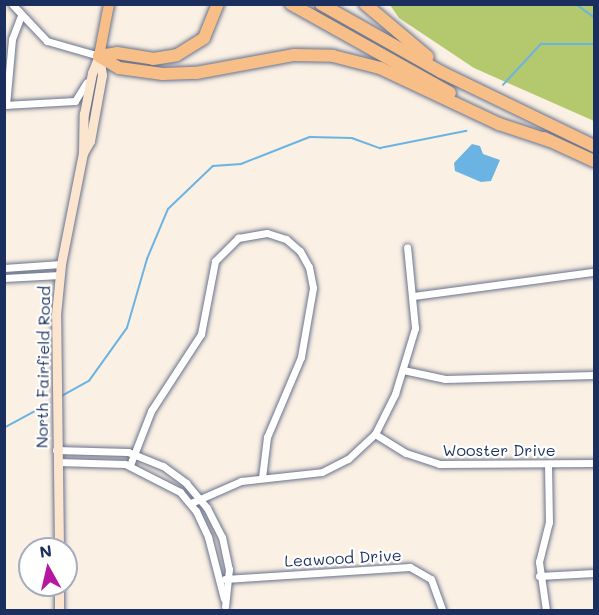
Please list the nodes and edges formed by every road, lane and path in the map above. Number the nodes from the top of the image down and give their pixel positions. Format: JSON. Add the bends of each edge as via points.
{"nodes":[{"id":1,"x":12,"y":4,"type":"edge"},
{"id":2,"x":109,"y":4,"type":"edge"},
{"id":3,"x":218,"y":4,"type":"edge"},
{"id":4,"x":291,"y":4,"type":"edge"},
{"id":5,"x":321,"y":4,"type":"edge"},
{"id":6,"x":365,"y":4,"type":"edge"},
{"id":7,"x":21,"y":15,"type":"junction"},
{"id":8,"x":99,"y":56,"type":"junction"},
{"id":9,"x":92,"y":73,"type":"junction"},
{"id":10,"x":485,"y":94,"type":"junction"},
{"id":11,"x":5,"y":105,"type":"edge"},
{"id":12,"x":550,"y":141,"type":"junction"},
{"id":13,"x":594,"y":146,"type":"edge"},
{"id":14,"x":83,"y":153,"type":"junction"},
{"id":15,"x":594,"y":161,"type":"edge"},
{"id":16,"x":407,"y":247,"type":"dead end"},
{"id":17,"x":61,"y":264,"type":"junction"},
{"id":18,"x":4,"y":268,"type":"edge"},
{"id":19,"x":594,"y":272,"type":"edge"},
{"id":20,"x":60,"y":274,"type":"junction"},
{"id":21,"x":4,"y":278,"type":"edge"},
{"id":22,"x":413,"y":296,"type":"junction"},
{"id":23,"x":404,"y":370,"type":"junction"},
{"id":24,"x":594,"y":375,"type":"edge"},
{"id":25,"x":375,"y":434,"type":"junction"},
{"id":26,"x":56,"y":450,"type":"junction"},
{"id":27,"x":134,"y":454,"type":"junction"},
{"id":28,"x":57,"y":462,"type":"junction"},
{"id":29,"x":594,"y":463,"type":"edge"},
{"id":30,"x":548,"y":464,"type":"junction"},
{"id":31,"x":130,"y":465,"type":"junction"},
{"id":32,"x":262,"y":478,"type":"junction"},
{"id":33,"x":201,"y":498,"type":"junction"},
{"id":34,"x":191,"y":503,"type":"junction"},
{"id":35,"x":59,"y":537,"type":"edge"},
{"id":36,"x":594,"y":573,"type":"edge"},
{"id":37,"x":539,"y":576,"type":"junction"},
{"id":38,"x":228,"y":579,"type":"junction"},
{"id":39,"x":219,"y":580,"type":"junction"},
{"id":40,"x":226,"y":608,"type":"edge"},
{"id":41,"x":442,"y":610,"type":"edge"},
{"id":42,"x":546,"y":610,"type":"edge"}],
"edges":[{"from":1,"to":7,"type":"street"},
{"from":2,"to":8,"type":"main road","name":"North Fairfield Road"},
{"from":3,"to":8,"type":"highway","via":[[204,38],[177,55],[153,59],[117,53]]},
{"from":4,"to":12,"type":"highway","via":[[446,91]]},
{"from":5,"to":10,"type":"highway"},
{"from":6,"to":10,"type":"highway","via":[[416,48]]},
{"from":7,"to":8,"type":"street","via":[[55,45]]},
{"from":7,"to":11,"type":"street","via":[[12,39]]},
{"from":8,"to":9,"type":"main road","name":"North Fairfield Road"},
{"from":8,"to":12,"type":"highway","via":[[119,68],[162,74],[196,73],[294,55],[350,59],[380,68],[499,124]]},
{"from":8,"to":14,"type":"main road","name":"North Fairfield Road","via":[[102,75],[90,141]]},
{"from":9,"to":11,"type":"street","via":[[81,95],[63,103]]},
{"from":9,"to":14,"type":"main road","name":"North Fairfield Road"},
{"from":10,"to":13,"type":"highway"},
{"from":12,"to":15,"type":"highway"},
{"from":14,"to":17,"type":"main road","name":"North Fairfield Road"},
{"from":16,"to":22,"type":"street"},
{"from":17,"to":18,"type":"street"},
{"from":17,"to":20,"type":"main road","name":"North Fairfield Road"},
{"from":19,"to":22,"type":"street"},
{"from":20,"to":21,"type":"street"},
{"from":20,"to":26,"type":"main road","name":"North Fairfield Road"},
{"from":22,"to":23,"type":"street","via":[[415,328]]},
{"from":23,"to":24,"type":"street","via":[[445,379]]},
{"from":23,"to":25,"type":"street"},
{"from":25,"to":30,"type":"street","name":"Wooster Drive","via":[[406,453],[439,464]]},
{"from":25,"to":32,"type":"street","via":[[348,459],[322,472]]},
{"from":26,"to":27,"type":"street","via":[[93,448]]},
{"from":26,"to":28,"type":"main road","name":"North Fairfield Road"},
{"from":27,"to":31,"type":"street"},
{"from":27,"to":32,"type":"street","via":[[151,411],[201,334],[215,261],[238,238],[267,233],[286,239],[300,251],[309,267],[313,288],[301,357],[292,387],[267,437]]},
{"from":27,"to":33,"type":"street","via":[[170,471]]},
{"from":28,"to":31,"type":"street"},
{"from":28,"to":35,"type":"main road","name":"North Fairfield Road"},
{"from":29,"to":30,"type":"street","name":"Wooster Drive"},
{"from":30,"to":37,"type":"street","via":[[549,522]]},
{"from":31,"to":34,"type":"street","via":[[168,483]]},
{"from":32,"to":33,"type":"street","via":[[241,481]]},
{"from":33,"to":34,"type":"street"},
{"from":33,"to":38,"type":"street","via":[[222,537]]},
{"from":34,"to":39,"type":"street","via":[[208,537]]},
{"from":36,"to":37,"type":"street"},
{"from":37,"to":42,"type":"street"},
{"from":38,"to":39,"type":"street","name":"Leawood Drive"},
{"from":38,"to":40,"type":"street"},
{"from":38,"to":41,"type":"street","name":"Leawood Drive","via":[[410,567],[430,579]]},
{"from":39,"to":40,"type":"street"}]}
